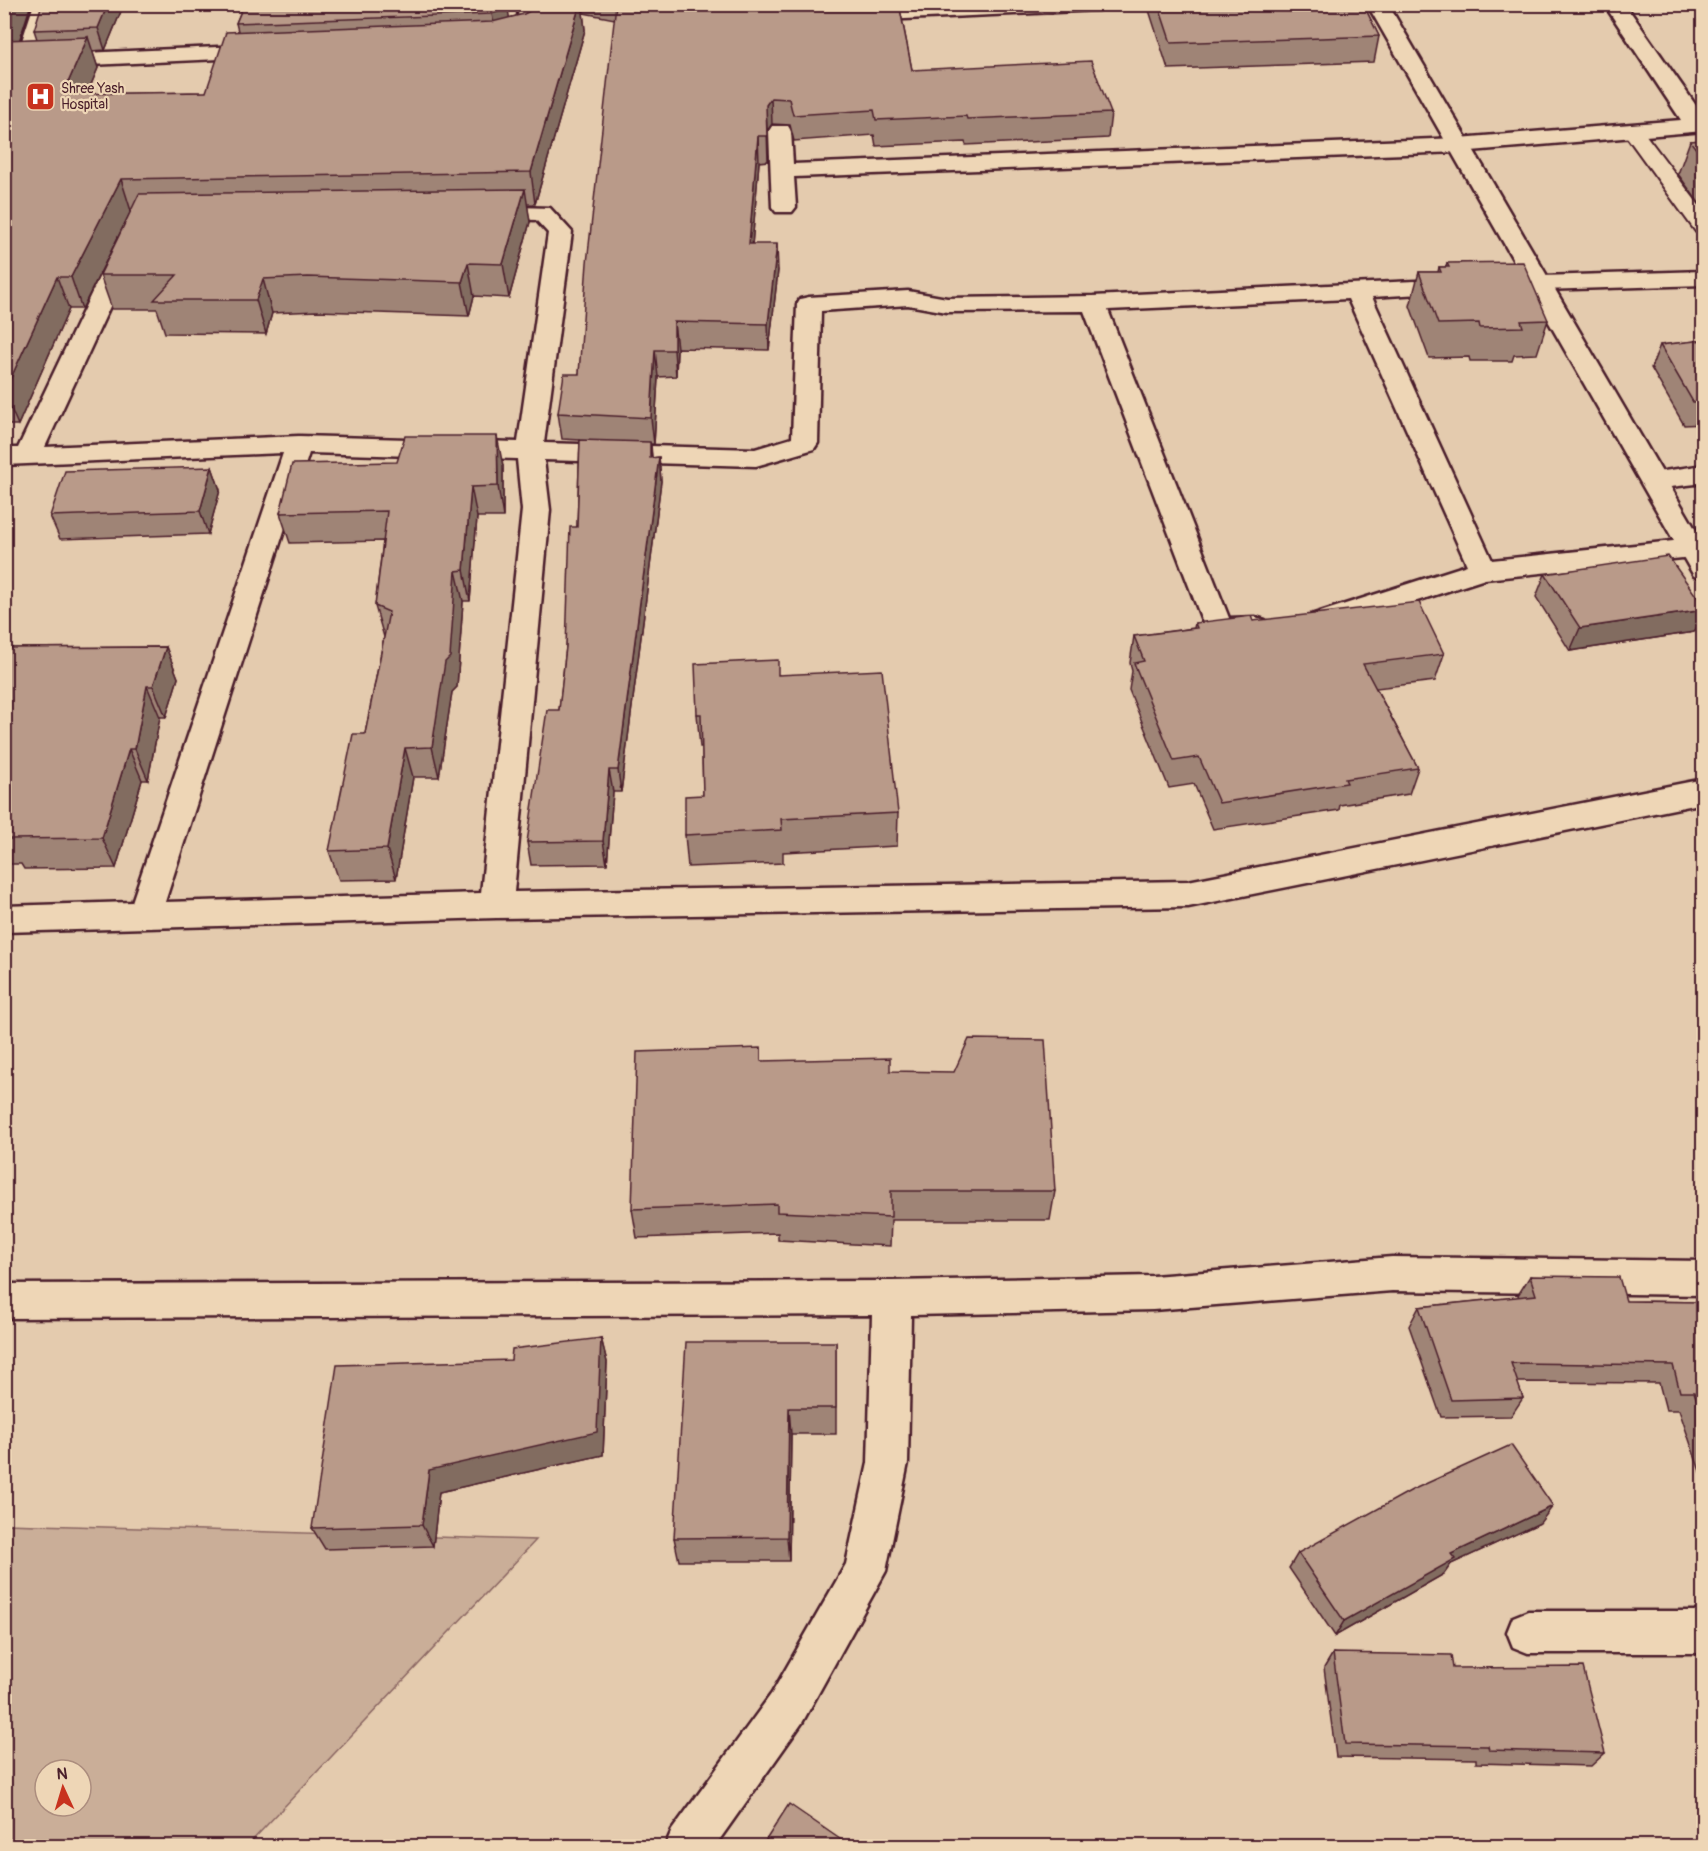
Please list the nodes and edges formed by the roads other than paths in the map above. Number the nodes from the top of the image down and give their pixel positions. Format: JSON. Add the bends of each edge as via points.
{"nodes":[{"id":1,"x":44,"y":4,"type":"edge"},
{"id":2,"x":529,"y":4,"type":"edge"},
{"id":3,"x":1098,"y":4,"type":"edge"},
{"id":4,"x":1377,"y":4,"type":"edge"},
{"id":5,"x":1614,"y":4,"type":"edge"},
{"id":6,"x":811,"y":13,"type":"edge"},
{"id":7,"x":484,"y":45,"type":"edge"},
{"id":8,"x":278,"y":51,"type":"edge"},
{"id":9,"x":26,"y":62,"type":"junction"},
{"id":10,"x":4,"y":63,"type":"edge"},
{"id":11,"x":1700,"y":124,"type":"edge"},
{"id":12,"x":1632,"y":130,"type":"junction"},
{"id":13,"x":780,"y":131,"type":"dead end"},
{"id":14,"x":1459,"y":145,"type":"junction"},
{"id":15,"x":781,"y":171,"type":"junction"},
{"id":16,"x":784,"y":207,"type":"dead end"},
{"id":17,"x":459,"y":214,"type":"edge"},
{"id":18,"x":1704,"y":227,"type":"edge"},
{"id":19,"x":134,"y":228,"type":"edge"},
{"id":20,"x":1704,"y":278,"type":"edge"},
{"id":21,"x":1539,"y":283,"type":"junction"},
{"id":22,"x":1356,"y":290,"type":"junction"},
{"id":23,"x":1093,"y":303,"type":"junction"},
{"id":24,"x":299,"y":444,"type":"junction"},
{"id":25,"x":530,"y":452,"type":"junction"},
{"id":26,"x":16,"y":456,"type":"edge"},
{"id":27,"x":1704,"y":474,"type":"edge"},
{"id":28,"x":1654,"y":480,"type":"junction"},
{"id":29,"x":1698,"y":558,"type":"edge"},
{"id":30,"x":1483,"y":570,"type":"junction"},
{"id":31,"x":1704,"y":791,"type":"edge"},
{"id":32,"x":496,"y":905,"type":"junction"},
{"id":33,"x":144,"y":915,"type":"junction"},
{"id":34,"x":4,"y":919,"type":"edge"},
{"id":35,"x":1704,"y":1278,"type":"edge"},
{"id":36,"x":892,"y":1298,"type":"junction"},
{"id":37,"x":4,"y":1300,"type":"edge"},
{"id":38,"x":1528,"y":1632,"type":"dead end"},
{"id":39,"x":1704,"y":1632,"type":"edge"},
{"id":40,"x":688,"y":1846,"type":"edge"}],
"edges":[{"from":1,"to":9,"type":"street"},
{"from":2,"to":7,"type":"street","via":[[527,34]]},
{"from":3,"to":6,"type":"street"},
{"from":4,"to":14,"type":"street"},
{"from":5,"to":11,"type":"street"},
{"from":8,"to":9,"type":"street"},
{"from":9,"to":10,"type":"street"},
{"from":11,"to":12,"type":"street"},
{"from":12,"to":14,"type":"street"},
{"from":12,"to":18,"type":"lane"},
{"from":13,"to":15,"type":"street"},
{"from":14,"to":15,"type":"street"},
{"from":14,"to":21,"type":"street"},
{"from":15,"to":16,"type":"street"},
{"from":17,"to":25,"type":"street","via":[[542,213],[560,232]]},
{"from":19,"to":26,"type":"street"},
{"from":20,"to":21,"type":"street"},
{"from":21,"to":22,"type":"street"},
{"from":21,"to":28,"type":"street"},
{"from":22,"to":23,"type":"street"},
{"from":22,"to":30,"type":"street"},
{"from":23,"to":25,"type":"street","via":[[947,305],[908,298],[809,304],[805,443],[756,458]]},
{"from":23,"to":30,"type":"street","via":[[1219,628],[1307,626]]},
{"from":24,"to":25,"type":"street"},
{"from":24,"to":26,"type":"street"},
{"from":24,"to":33,"type":"street"},
{"from":25,"to":32,"type":"street","via":[[536,510]]},
{"from":27,"to":28,"type":"street"},
{"from":28,"to":29,"type":"street"},
{"from":29,"to":30,"type":"street"},
{"from":31,"to":32,"type":"street","via":[[1188,894]]},
{"from":32,"to":33,"type":"street"},
{"from":33,"to":34,"type":"street"},
{"from":35,"to":36,"type":"street","via":[[1392,1274],[1153,1293]]},
{"from":36,"to":37,"type":"street"},
{"from":36,"to":40,"type":"street","via":[[888,1463],[865,1571],[787,1708]]},
{"from":38,"to":39,"type":"street"}]}
